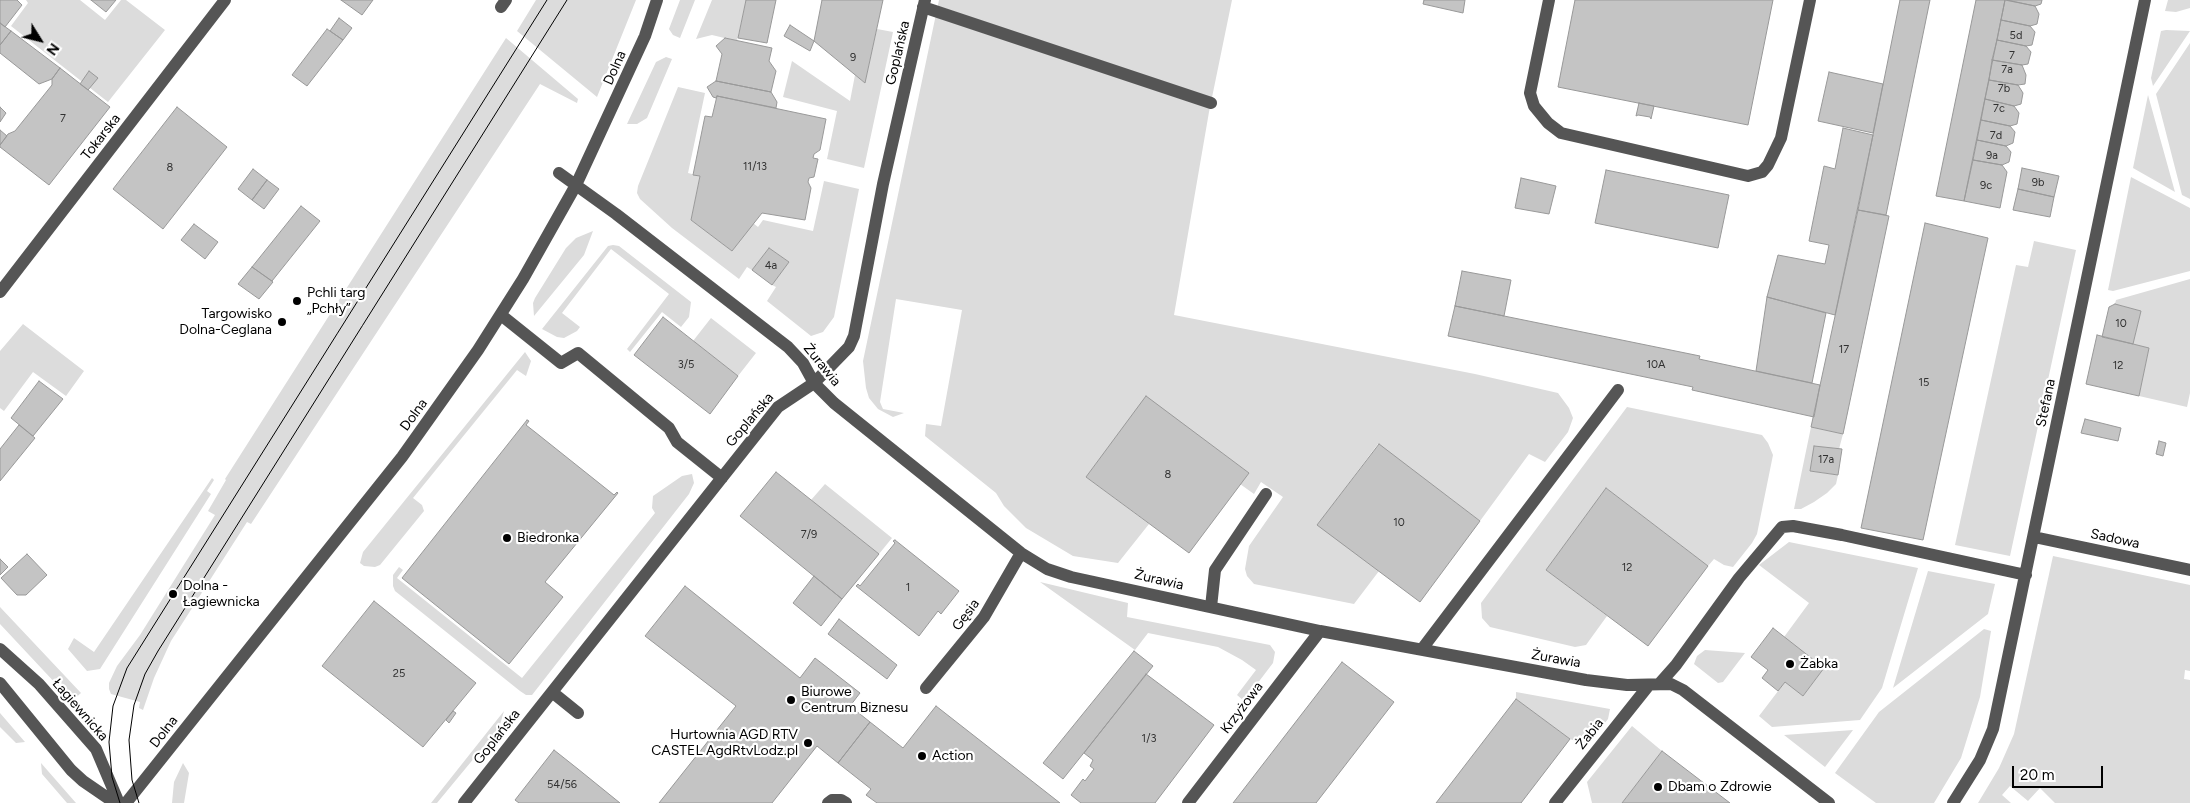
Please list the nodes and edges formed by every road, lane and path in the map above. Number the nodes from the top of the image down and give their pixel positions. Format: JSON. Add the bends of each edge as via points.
{"nodes":[{"id":1,"x":226,"y":0,"type":"edge"},
{"id":2,"x":657,"y":0,"type":"edge"},
{"id":3,"x":1549,"y":0,"type":"edge"},
{"id":4,"x":1810,"y":0,"type":"edge"},
{"id":5,"x":2145,"y":0,"type":"edge"},
{"id":6,"x":924,"y":3,"type":"edge"},
{"id":7,"x":1211,"y":102,"type":"dead end"},
{"id":8,"x":559,"y":174,"type":"dead end"},
{"id":9,"x":576,"y":185,"type":"junction"},
{"id":10,"x":0,"y":292,"type":"edge"},
{"id":11,"x":501,"y":315,"type":"junction"},
{"id":12,"x":814,"y":383,"type":"junction"},
{"id":13,"x":1618,"y":390,"type":"dead end"},
{"id":14,"x":722,"y":478,"type":"junction"},
{"id":15,"x":1266,"y":494,"type":"dead end"},
{"id":16,"x":2034,"y":537,"type":"junction"},
{"id":17,"x":1021,"y":553,"type":"junction"},
{"id":18,"x":2190,"y":570,"type":"edge"},
{"id":19,"x":2026,"y":575,"type":"junction"},
{"id":20,"x":1211,"y":607,"type":"junction"},
{"id":21,"x":1320,"y":631,"type":"junction"},
{"id":22,"x":0,"y":649,"type":"edge"},
{"id":23,"x":1422,"y":649,"type":"junction"},
{"id":24,"x":0,"y":683,"type":"edge"},
{"id":25,"x":1655,"y":684,"type":"junction"},
{"id":26,"x":926,"y":688,"type":"dead end"},
{"id":27,"x":552,"y":692,"type":"junction"},
{"id":28,"x":578,"y":713,"type":"dead end"},
{"id":29,"x":1826,"y":802,"type":"edge"},
{"id":30,"x":117,"y":803,"type":"edge"},
{"id":31,"x":126,"y":803,"type":"edge"},
{"id":32,"x":464,"y":803,"type":"edge"},
{"id":33,"x":828,"y":803,"type":"edge"},
{"id":34,"x":846,"y":803,"type":"edge"},
{"id":35,"x":1188,"y":803,"type":"edge"},
{"id":36,"x":1555,"y":803,"type":"edge"},
{"id":37,"x":1954,"y":803,"type":"edge"}],
"edges":[{"from":1,"to":10,"type":"street","name":"Tokarska"},
{"from":2,"to":9,"type":"street","name":"Dolna","via":[[645,36]]},
{"from":3,"to":4,"type":"street","via":[[1530,93],[1534,106],[1548,123],[1561,133],[1748,176],[1762,172],[1781,138]]},
{"from":5,"to":16,"type":"street","name":"Stefana"},
{"from":6,"to":7,"type":"street"},
{"from":6,"to":12,"type":"street","name":"Goplańska","via":[[883,184],[854,336],[849,347]]},
{"from":8,"to":9,"type":"street","name":"Żurawia"},
{"from":9,"to":11,"type":"street","name":"Dolna"},
{"from":9,"to":12,"type":"street","name":"Żurawia","via":[[788,347]]},
{"from":11,"to":14,"type":"street","via":[[562,363],[578,353],[669,428],[677,442]]},
{"from":11,"to":31,"type":"street","name":"Dolna","via":[[449,394],[402,456]]},
{"from":12,"to":14,"type":"street","name":"Goplańska","via":[[778,407]]},
{"from":12,"to":17,"type":"street","name":"Żurawia","via":[[834,403]]},
{"from":13,"to":23,"type":"street"},
{"from":14,"to":27,"type":"street","name":"Goplańska"},
{"from":15,"to":20,"type":"street","via":[[1215,570]]},
{"from":16,"to":18,"type":"street","name":"Sadowa"},
{"from":16,"to":19,"type":"street","name":"Stefana"},
{"from":17,"to":20,"type":"street","name":"Żurawia","via":[[1046,569],[1070,577]]},
{"from":17,"to":26,"type":"street","name":"Gęsia","via":[[984,617]]},
{"from":19,"to":25,"type":"street","name":"Żabia","via":[[1842,535],[1782,527],[1739,578],[1676,665]]},
{"from":19,"to":37,"type":"street","name":"Stefana","via":[[1993,729],[1980,760]]},
{"from":20,"to":21,"type":"street","name":"Żurawia"},
{"from":21,"to":23,"type":"street","name":"Żurawia"},
{"from":21,"to":35,"type":"street","name":"Krzyżowa"},
{"from":22,"to":30,"type":"street","name":"Łagiewnicka","via":[[39,684],[96,749]]},
{"from":23,"to":25,"type":"street","name":"Żurawia","via":[[1586,680],[1627,685]]},
{"from":24,"to":30,"type":"street","name":"Łagiewnicka","via":[[71,770]]},
{"from":25,"to":29,"type":"street","name":"Żurawia","via":[[1671,684],[1683,690]]},
{"from":25,"to":36,"type":"street","name":"Żabia"},
{"from":27,"to":28,"type":"street"},
{"from":27,"to":32,"type":"street","name":"Goplańska"},
{"from":33,"to":34,"type":"street","via":[[832,800]]}]}
